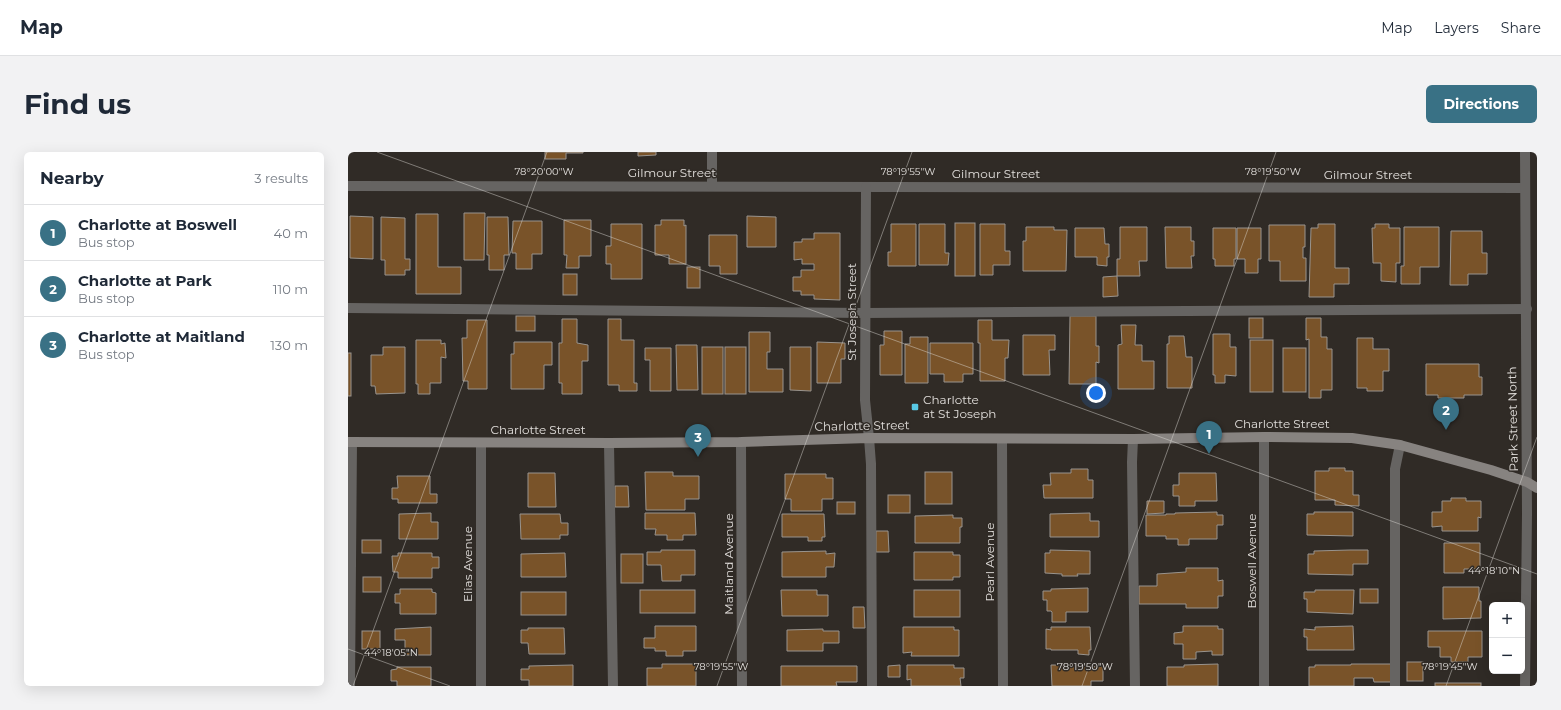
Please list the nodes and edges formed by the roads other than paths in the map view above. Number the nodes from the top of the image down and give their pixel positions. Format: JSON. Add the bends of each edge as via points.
{"nodes":[{"id":1,"x":712,"y":152,"type":"edge"},
{"id":2,"x":1524,"y":152,"type":"edge"},
{"id":3,"x":348,"y":186,"type":"edge"},
{"id":4,"x":712,"y":186,"type":"junction"},
{"id":5,"x":866,"y":187,"type":"junction"},
{"id":6,"x":1524,"y":188,"type":"junction"},
{"id":7,"x":348,"y":308,"type":"edge"},
{"id":8,"x":1527,"y":309,"type":"junction"},
{"id":9,"x":864,"y":313,"type":"junction"},
{"id":10,"x":1264,"y":436,"type":"junction"},
{"id":11,"x":869,"y":438,"type":"junction"},
{"id":12,"x":1002,"y":439,"type":"junction"},
{"id":13,"x":1134,"y":439,"type":"junction"},
{"id":14,"x":350,"y":442,"type":"edge"},
{"id":15,"x":741,"y":442,"type":"junction"},
{"id":16,"x":481,"y":443,"type":"junction"},
{"id":17,"x":609,"y":443,"type":"junction"},
{"id":18,"x":1400,"y":445,"type":"junction"},
{"id":19,"x":1526,"y":482,"type":"junction"},
{"id":20,"x":1537,"y":488,"type":"edge"},
{"id":21,"x":350,"y":686,"type":"edge"},
{"id":22,"x":481,"y":686,"type":"edge"},
{"id":23,"x":613,"y":686,"type":"edge"},
{"id":24,"x":742,"y":686,"type":"edge"},
{"id":25,"x":872,"y":686,"type":"edge"},
{"id":26,"x":1004,"y":686,"type":"edge"},
{"id":27,"x":1134,"y":686,"type":"edge"},
{"id":28,"x":1264,"y":686,"type":"edge"},
{"id":29,"x":1395,"y":686,"type":"edge"},
{"id":30,"x":1525,"y":686,"type":"edge"}],
"edges":[{"from":1,"to":4,"type":"street"},
{"from":2,"to":6,"type":"street","name":"Park Street North"},
{"from":3,"to":4,"type":"street","name":"Gilmour Street"},
{"from":4,"to":5,"type":"street","name":"Gilmour Street"},
{"from":5,"to":6,"type":"street","name":"Gilmour Street"},
{"from":5,"to":9,"type":"street","name":"St Joseph Street"},
{"from":6,"to":8,"type":"street","name":"Park Street North"},
{"from":7,"to":9,"type":"street"},
{"from":8,"to":9,"type":"street"},
{"from":8,"to":19,"type":"street","name":"Park Street North"},
{"from":9,"to":11,"type":"street","name":"St Joseph Street","via":[[865,400]]},
{"from":10,"to":13,"type":"main road","name":"Charlotte Street"},
{"from":10,"to":18,"type":"main road","name":"Charlotte Street","via":[[1352,438]]},
{"from":10,"to":28,"type":"street","name":"Boswell Avenue"},
{"from":11,"to":12,"type":"main road","name":"Charlotte Street"},
{"from":11,"to":15,"type":"main road","name":"Charlotte Street"},
{"from":11,"to":25,"type":"street","name":"St Joseph Street"},
{"from":12,"to":13,"type":"main road","name":"Charlotte Street"},
{"from":12,"to":26,"type":"street","name":"Pearl Avenue"},
{"from":13,"to":27,"type":"street"},
{"from":14,"to":16,"type":"main road","name":"Charlotte Street"},
{"from":14,"to":21,"type":"street"},
{"from":15,"to":17,"type":"main road","name":"Charlotte Street"},
{"from":15,"to":24,"type":"street","name":"Maitland Avenue"},
{"from":16,"to":17,"type":"main road","name":"Charlotte Street"},
{"from":16,"to":22,"type":"street","name":"Elias Avenue"},
{"from":17,"to":23,"type":"street"},
{"from":18,"to":19,"type":"main road","name":"Charlotte Street"},
{"from":18,"to":29,"type":"street","via":[[1395,469]]},
{"from":19,"to":20,"type":"main road","name":"Charlotte Street"},
{"from":19,"to":30,"type":"street","name":"Park Street North"}]}
